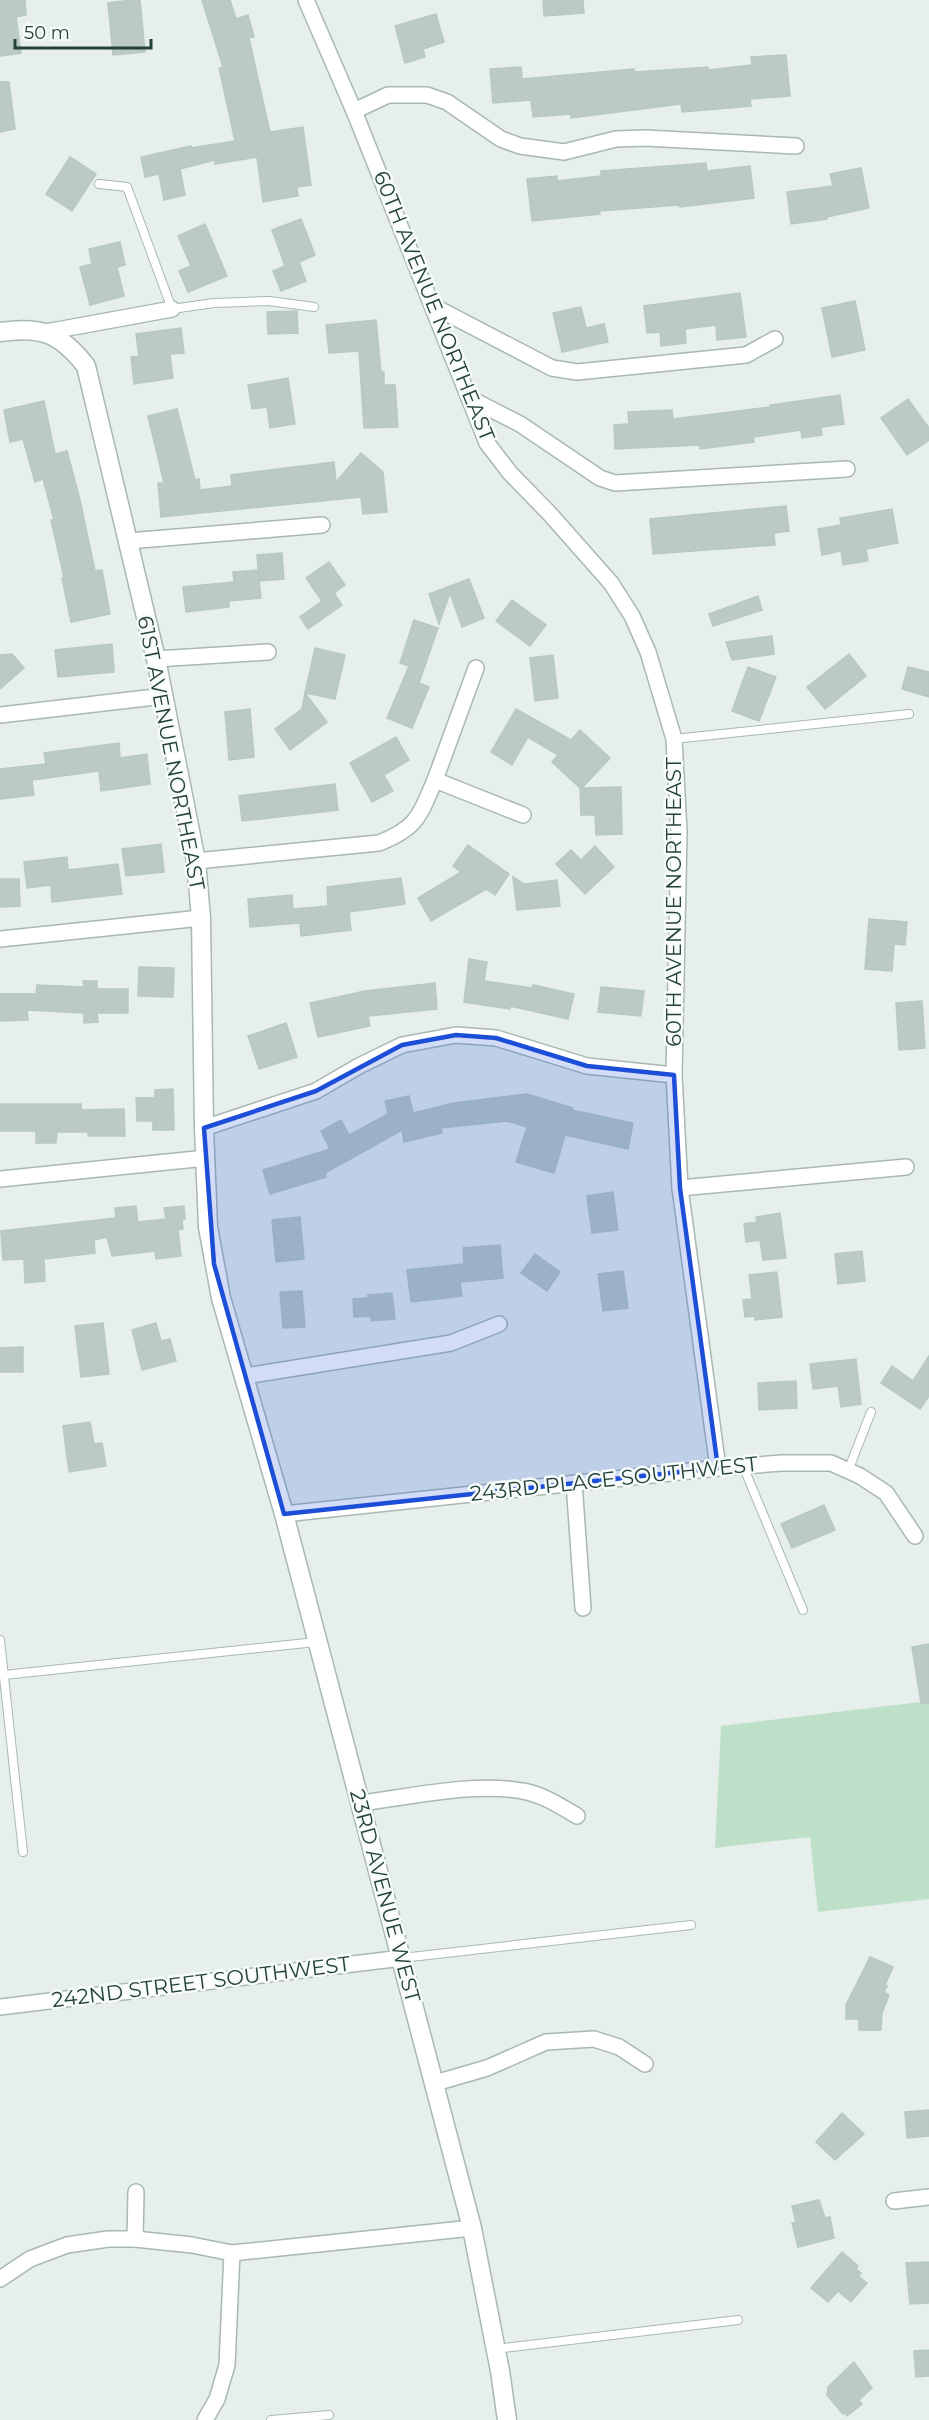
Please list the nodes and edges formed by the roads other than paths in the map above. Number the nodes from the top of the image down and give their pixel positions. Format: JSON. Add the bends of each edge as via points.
{"nodes":[{"id":1,"x":306,"y":0,"type":"edge"},
{"id":2,"x":354,"y":111,"type":"junction"},
{"id":3,"x":796,"y":146,"type":"dead end"},
{"id":4,"x":99,"y":184,"type":"dead end"},
{"id":5,"x":433,"y":306,"type":"junction"},
{"id":6,"x":314,"y":307,"type":"dead end"},
{"id":7,"x":172,"y":309,"type":"junction"},
{"id":8,"x":0,"y":332,"type":"edge"},
{"id":9,"x":46,"y":332,"type":"junction"},
{"id":10,"x":775,"y":339,"type":"dead end"},
{"id":11,"x":469,"y":398,"type":"junction"},
{"id":12,"x":847,"y":469,"type":"dead end"},
{"id":13,"x":322,"y":525,"type":"dead end"},
{"id":14,"x":128,"y":541,"type":"junction"},
{"id":15,"x":268,"y":652,"type":"dead end"},
{"id":16,"x":156,"y":659,"type":"junction"},
{"id":17,"x":476,"y":668,"type":"dead end"},
{"id":18,"x":164,"y":696,"type":"junction"},
{"id":19,"x":909,"y":714,"type":"dead end"},
{"id":20,"x":0,"y":715,"type":"edge"},
{"id":21,"x":674,"y":739,"type":"junction"},
{"id":22,"x":435,"y":780,"type":"junction"},
{"id":23,"x":523,"y":815,"type":"dead end"},
{"id":24,"x":196,"y":861,"type":"junction"},
{"id":25,"x":201,"y":918,"type":"junction"},
{"id":26,"x":0,"y":939,"type":"edge"},
{"id":27,"x":674,"y":1075,"type":"junction"},
{"id":28,"x":204,"y":1128,"type":"junction"},
{"id":29,"x":206,"y":1158,"type":"junction"},
{"id":30,"x":906,"y":1167,"type":"dead end"},
{"id":31,"x":0,"y":1179,"type":"edge"},
{"id":32,"x":680,"y":1188,"type":"junction"},
{"id":33,"x":499,"y":1324,"type":"dead end"},
{"id":34,"x":245,"y":1376,"type":"junction"},
{"id":35,"x":871,"y":1412,"type":"dead end"},
{"id":36,"x":743,"y":1466,"type":"junction"},
{"id":37,"x":718,"y":1468,"type":"junction"},
{"id":38,"x":848,"y":1471,"type":"junction"},
{"id":39,"x":574,"y":1483,"type":"junction"},
{"id":40,"x":284,"y":1514,"type":"junction"},
{"id":41,"x":915,"y":1536,"type":"dead end"},
{"id":42,"x":583,"y":1608,"type":"dead end"},
{"id":43,"x":803,"y":1611,"type":"dead end"},
{"id":44,"x":0,"y":1640,"type":"edge"},
{"id":45,"x":318,"y":1642,"type":"junction"},
{"id":46,"x":4,"y":1675,"type":"junction"},
{"id":47,"x":361,"y":1803,"type":"junction"},
{"id":48,"x":577,"y":1816,"type":"dead end"},
{"id":49,"x":23,"y":1852,"type":"dead end"},
{"id":50,"x":691,"y":1925,"type":"dead end"},
{"id":51,"x":402,"y":1958,"type":"junction"},
{"id":52,"x":0,"y":2007,"type":"edge"},
{"id":53,"x":645,"y":2064,"type":"dead end"},
{"id":54,"x":435,"y":2084,"type":"junction"},
{"id":55,"x":136,"y":2192,"type":"dead end"},
{"id":56,"x":929,"y":2197,"type":"edge"},
{"id":57,"x":894,"y":2201,"type":"dead end"},
{"id":58,"x":472,"y":2228,"type":"junction"},
{"id":59,"x":135,"y":2239,"type":"junction"},
{"id":60,"x":232,"y":2253,"type":"junction"},
{"id":61,"x":0,"y":2279,"type":"edge"},
{"id":62,"x":738,"y":2320,"type":"dead end"},
{"id":63,"x":496,"y":2349,"type":"junction"},
{"id":64,"x":329,"y":2415,"type":"dead end"},
{"id":65,"x":205,"y":2420,"type":"edge"},
{"id":66,"x":271,"y":2420,"type":"edge"},
{"id":67,"x":507,"y":2420,"type":"edge"}],
"edges":[{"from":1,"to":2,"type":"street","name":"60TH AVENUE NORTHEAST"},
{"from":2,"to":3,"type":"street","via":[[388,95],[427,95],[447,102],[501,139],[520,146],[564,152],[616,139],[645,138]]},
{"from":2,"to":5,"type":"street","name":"60TH AVENUE NORTHEAST"},
{"from":4,"to":7,"type":"lane","via":[[127,187]]},
{"from":5,"to":10,"type":"street","via":[[552,368],[577,372],[746,355]]},
{"from":5,"to":11,"type":"street","name":"60TH AVENUE NORTHEAST"},
{"from":6,"to":7,"type":"lane","via":[[269,301]]},
{"from":7,"to":9,"type":"street"},
{"from":8,"to":9,"type":"street"},
{"from":9,"to":14,"type":"street","name":"61ST AVENUE NORTHEAST","via":[[70,346],[86,366]]},
{"from":11,"to":12,"type":"street","via":[[520,424],[600,478],[615,483]]},
{"from":11,"to":21,"type":"street","name":"60TH AVENUE NORTHEAST","via":[[487,443],[611,583],[632,616],[648,652]]},
{"from":13,"to":14,"type":"street"},
{"from":14,"to":16,"type":"street","name":"61ST AVENUE NORTHEAST"},
{"from":15,"to":16,"type":"street"},
{"from":16,"to":18,"type":"street","name":"61ST AVENUE NORTHEAST"},
{"from":17,"to":22,"type":"street"},
{"from":18,"to":20,"type":"street"},
{"from":18,"to":24,"type":"street","name":"61ST AVENUE NORTHEAST"},
{"from":19,"to":21,"type":"lane"},
{"from":21,"to":27,"type":"street","name":"60TH AVENUE NORTHEAST","via":[[679,832]]},
{"from":22,"to":23,"type":"street"},
{"from":22,"to":24,"type":"street","via":[[419,818],[401,834],[379,843]]},
{"from":24,"to":25,"type":"street","name":"61ST AVENUE NORTHEAST"},
{"from":25,"to":26,"type":"street"},
{"from":25,"to":28,"type":"street","name":"61ST AVENUE NORTHEAST"},
{"from":27,"to":28,"type":"street","via":[[587,1066],[496,1038],[456,1035],[402,1045],[316,1091]]},
{"from":27,"to":32,"type":"street","name":"60TH AVENUE NORTHEAST"},
{"from":28,"to":29,"type":"street","name":"61ST AVENUE NORTHEAST"},
{"from":29,"to":31,"type":"street"},
{"from":29,"to":34,"type":"street","name":"61ST AVENUE NORTHEAST","via":[[208,1227],[214,1264]]},
{"from":30,"to":32,"type":"street"},
{"from":32,"to":37,"type":"street","name":"60TH AVENUE NORTHEAST"},
{"from":33,"to":34,"type":"street","via":[[451,1343]]},
{"from":34,"to":40,"type":"street","name":"23RD AVENUE WEST"},
{"from":35,"to":38,"type":"lane"},
{"from":36,"to":37,"type":"street","name":"243RD PLACE SOUTHWEST"},
{"from":36,"to":38,"type":"street","name":"243RD PLACE SOUTHWEST","via":[[831,1463]]},
{"from":36,"to":43,"type":"lane"},
{"from":37,"to":39,"type":"street","name":"243RD PLACE SOUTHWEST"},
{"from":38,"to":41,"type":"street","name":"243RD PLACE SOUTHWEST","via":[[886,1493]]},
{"from":39,"to":40,"type":"street","name":"243RD PLACE SOUTHWEST"},
{"from":39,"to":42,"type":"street"},
{"from":40,"to":45,"type":"street","name":"23RD AVENUE WEST"},
{"from":44,"to":46,"type":"lane"},
{"from":45,"to":46,"type":"lane"},
{"from":45,"to":47,"type":"street","name":"23RD AVENUE WEST"},
{"from":46,"to":49,"type":"lane"},
{"from":47,"to":48,"type":"street","via":[[483,1788],[523,1791]]},
{"from":47,"to":51,"type":"street","name":"23RD AVENUE WEST"},
{"from":50,"to":51,"type":"lane"},
{"from":51,"to":52,"type":"street","name":"242ND STREET SOUTHWEST"},
{"from":51,"to":54,"type":"street","name":"23RD AVENUE WEST"},
{"from":53,"to":54,"type":"street","via":[[620,2047],[594,2039],[546,2042],[487,2068]]},
{"from":54,"to":58,"type":"street","name":"23RD AVENUE WEST"},
{"from":55,"to":59,"type":"street"},
{"from":56,"to":57,"type":"street"},
{"from":58,"to":60,"type":"street"},
{"from":58,"to":63,"type":"street","name":"23RD AVENUE WEST"},
{"from":59,"to":60,"type":"street"},
{"from":59,"to":61,"type":"street","via":[[67,2245],[30,2259]]},
{"from":60,"to":65,"type":"street","via":[[227,2365],[217,2399]]},
{"from":62,"to":63,"type":"lane"},
{"from":63,"to":67,"type":"street","name":"23RD AVENUE WEST"},
{"from":64,"to":66,"type":"lane"}]}
